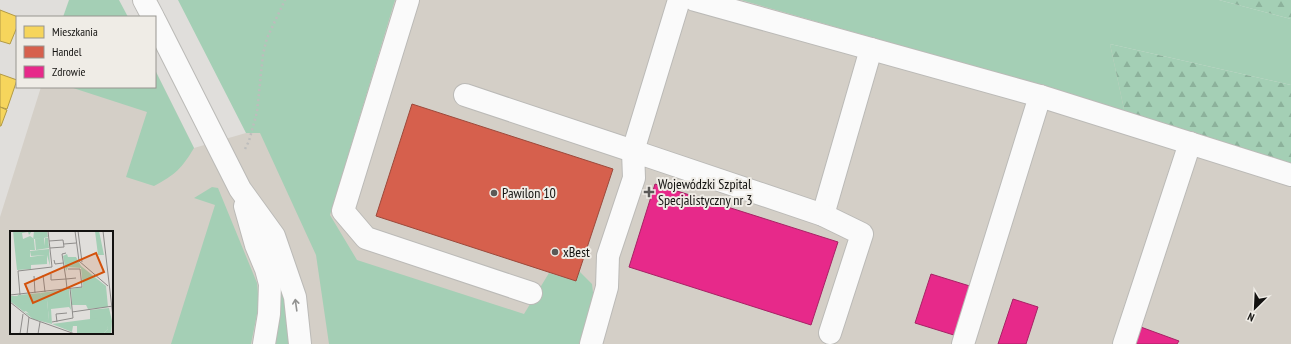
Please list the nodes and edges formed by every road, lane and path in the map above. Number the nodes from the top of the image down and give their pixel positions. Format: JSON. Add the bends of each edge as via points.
{"nodes":[{"id":1,"x":144,"y":0,"type":"edge"},
{"id":2,"x":285,"y":0,"type":"edge"},
{"id":3,"x":408,"y":0,"type":"edge"},
{"id":4,"x":679,"y":0,"type":"edge"},
{"id":5,"x":695,"y":0,"type":"edge"},
{"id":6,"x":152,"y":16,"type":"edge"},
{"id":7,"x":156,"y":23,"type":"edge"},
{"id":8,"x":870,"y":49,"type":"junction"},
{"id":9,"x":465,"y":95,"type":"dead end"},
{"id":10,"x":1040,"y":96,"type":"junction"},
{"id":11,"x":1190,"y":143,"type":"junction"},
{"id":12,"x":633,"y":151,"type":"junction"},
{"id":13,"x":228,"y":164,"type":"junction"},
{"id":14,"x":1291,"y":175,"type":"edge"},
{"id":15,"x":240,"y":189,"type":"junction"},
{"id":16,"x":823,"y":215,"type":"junction"},
{"id":17,"x":531,"y":294,"type":"dead end"},
{"id":18,"x":830,"y":333,"type":"dead end"},
{"id":19,"x":264,"y":344,"type":"edge"},
{"id":20,"x":300,"y":344,"type":"edge"},
{"id":21,"x":591,"y":344,"type":"edge"},
{"id":22,"x":963,"y":344,"type":"edge"},
{"id":23,"x":1124,"y":344,"type":"edge"}],
"edges":[{"from":1,"to":6,"type":"lane"},
{"from":2,"to":13,"type":"path","via":[[265,45],[259,98],[249,141],[244,150]]},
{"from":3,"to":17,"type":"lane","via":[[343,211],[366,238]]},
{"from":4,"to":12,"type":"lane"},
{"from":5,"to":8,"type":"lane"},
{"from":7,"to":13,"type":"lane"},
{"from":8,"to":10,"type":"lane"},
{"from":8,"to":16,"type":"lane"},
{"from":9,"to":12,"type":"lane"},
{"from":10,"to":11,"type":"lane"},
{"from":10,"to":22,"type":"lane"},
{"from":11,"to":14,"type":"lane"},
{"from":11,"to":23,"type":"lane"},
{"from":12,"to":16,"type":"lane"},
{"from":12,"to":21,"type":"lane","via":[[634,178],[608,256],[607,287]]},
{"from":13,"to":15,"type":"lane"},
{"from":15,"to":19,"type":"lane","via":[[270,284]]},
{"from":20,"to":15,"type":"lane","one_way":true,"via":[[295,297],[274,236]]},
{"from":16,"to":18,"type":"lane","via":[[862,234]]}]}
